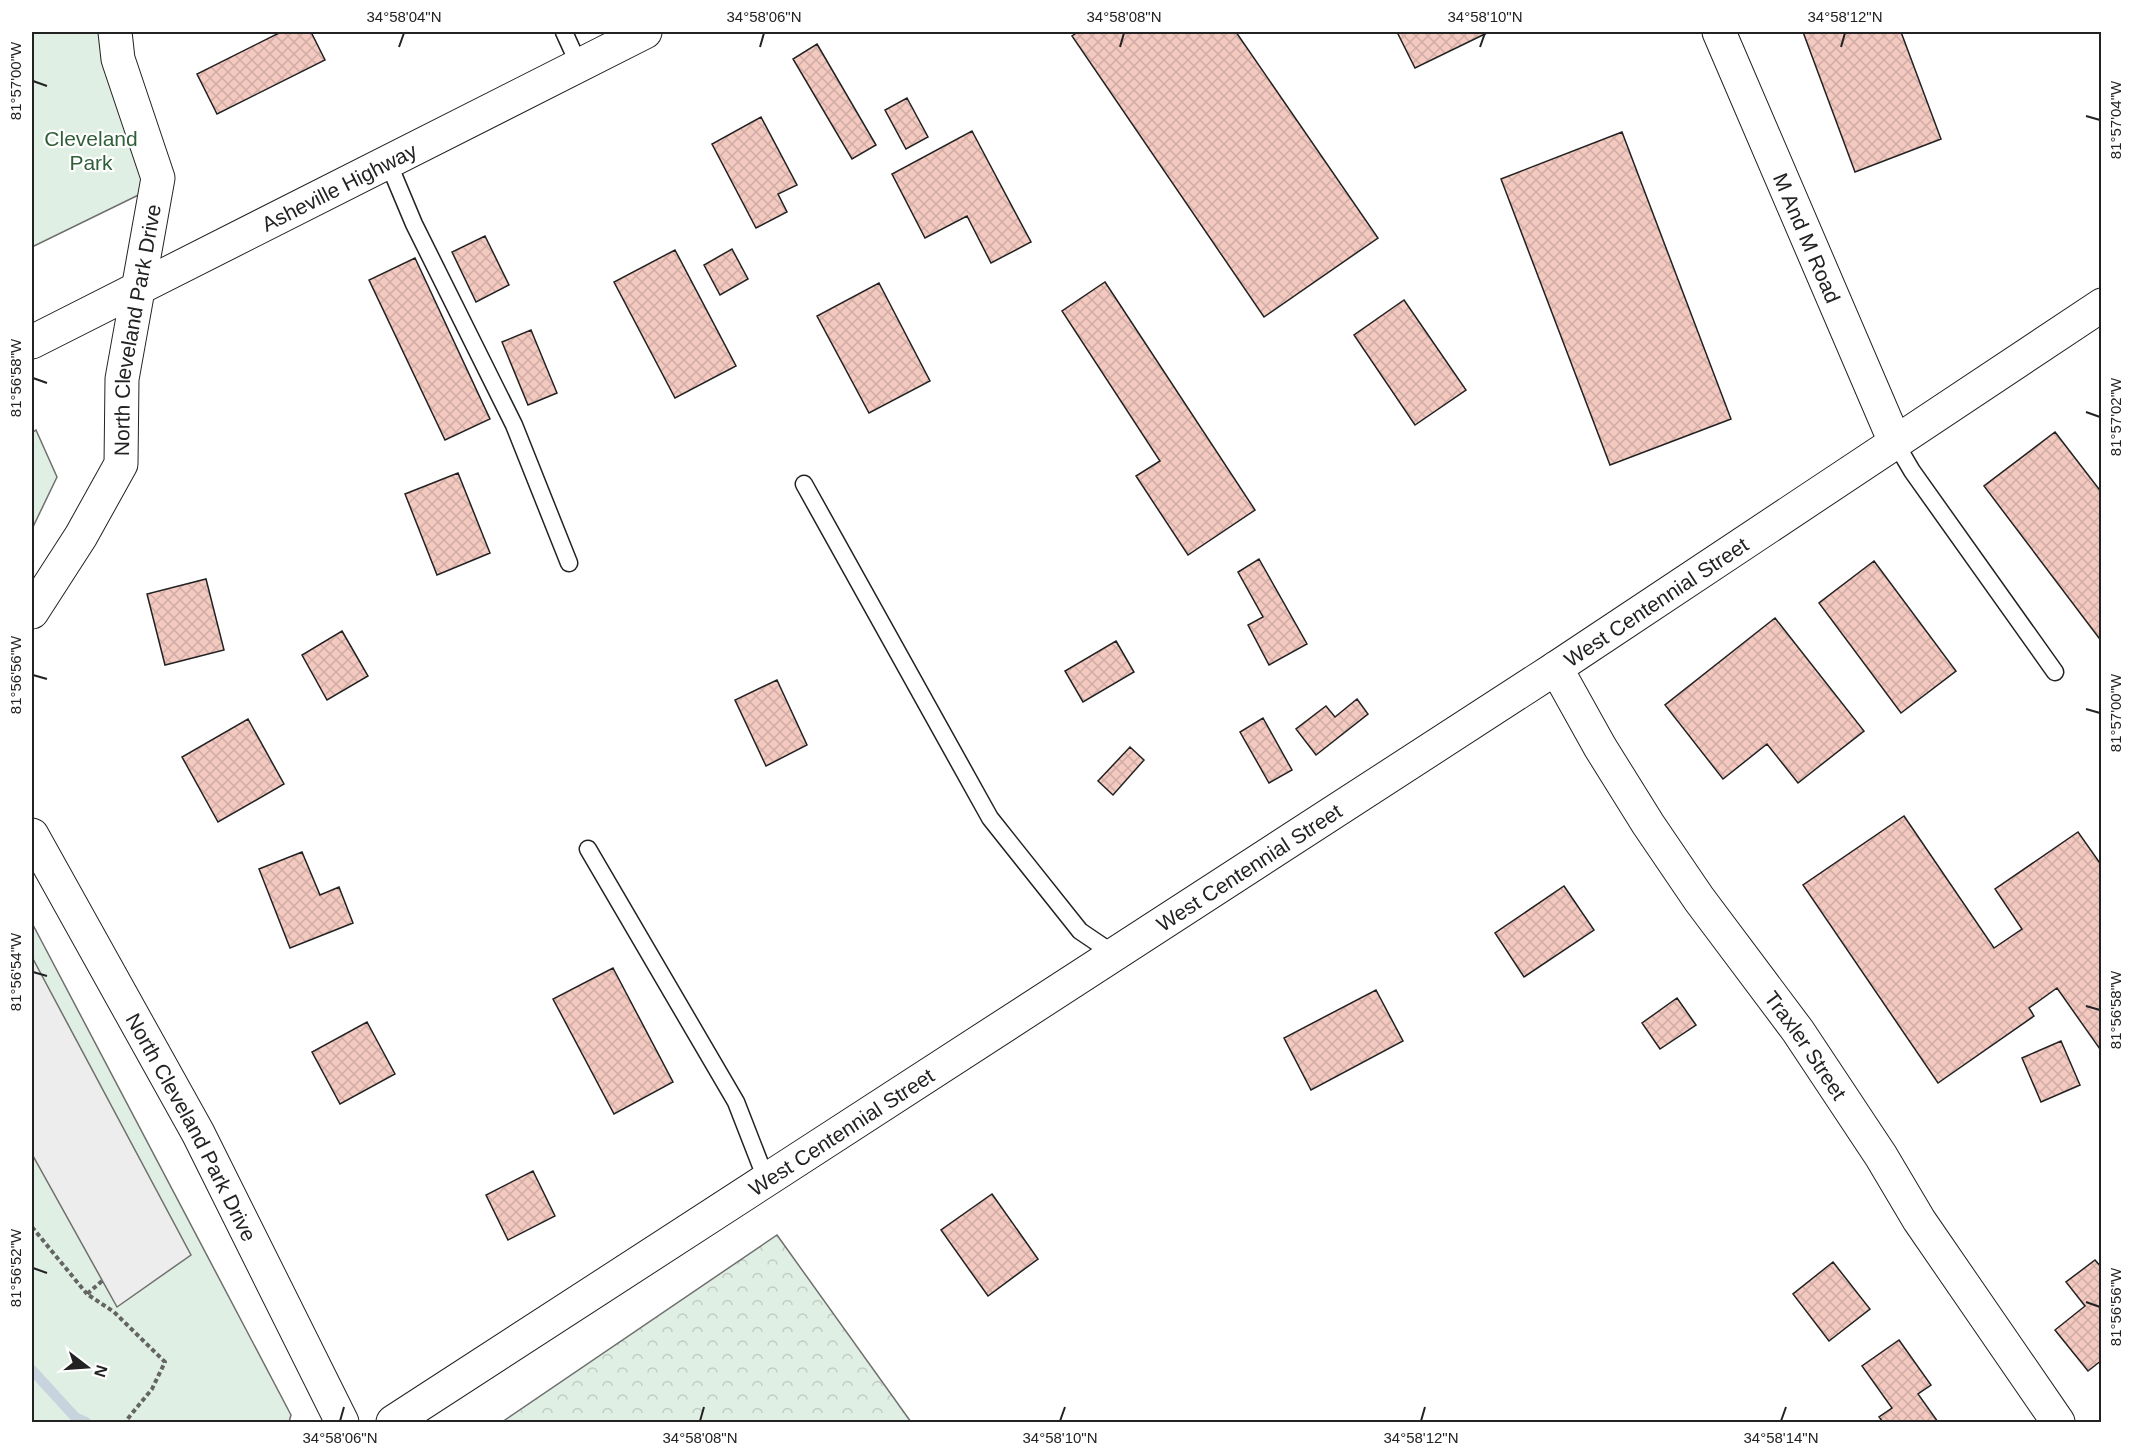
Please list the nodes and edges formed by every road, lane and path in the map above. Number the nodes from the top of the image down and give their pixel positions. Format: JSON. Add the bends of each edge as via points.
{"nodes":[{"id":1,"x":115,"y":32,"type":"edge"},
{"id":2,"x":564,"y":32,"type":"edge"},
{"id":3,"x":645,"y":32,"type":"edge"},
{"id":4,"x":1719,"y":32,"type":"edge"},
{"id":5,"x":579,"y":65,"type":"junction"},
{"id":6,"x":388,"y":162,"type":"junction"},
{"id":7,"x":138,"y":288,"type":"junction"},
{"id":8,"x":2102,"y":305,"type":"edge"},
{"id":9,"x":32,"y":342,"type":"edge"},
{"id":10,"x":1895,"y":442,"type":"junction"},
{"id":11,"x":804,"y":484,"type":"dead end"},
{"id":12,"x":569,"y":563,"type":"dead end"},
{"id":13,"x":32,"y":612,"type":"edge"},
{"id":14,"x":1556,"y":668,"type":"junction"},
{"id":15,"x":2055,"y":672,"type":"dead end"},
{"id":16,"x":32,"y":835,"type":"edge"},
{"id":17,"x":588,"y":849,"type":"dead end"},
{"id":18,"x":1114,"y":954,"type":"junction"},
{"id":19,"x":766,"y":1179,"type":"junction"},
{"id":20,"x":32,"y":1227,"type":"edge"},
{"id":21,"x":102,"y":1281,"type":"dead end"},
{"id":22,"x":87,"y":1294,"type":"junction"},
{"id":23,"x":125,"y":1422,"type":"edge"},
{"id":24,"x":342,"y":1422,"type":"edge"},
{"id":25,"x":393,"y":1422,"type":"edge"},
{"id":26,"x":2058,"y":1422,"type":"edge"}],
"edges":[{"from":1,"to":7,"type":"street","name":"North Cleveland Park Drive","via":[[118,59],[158,178]]},
{"from":2,"to":5,"type":"lane"},
{"from":3,"to":5,"type":"street","name":"Asheville Highway"},
{"from":4,"to":10,"type":"street","name":"M And M Road"},
{"from":5,"to":6,"type":"street","name":"Asheville Highway"},
{"from":6,"to":7,"type":"street","name":"Asheville Highway"},
{"from":6,"to":12,"type":"lane","via":[[414,224],[513,425]]},
{"from":7,"to":9,"type":"street","name":"Asheville Highway"},
{"from":7,"to":13,"type":"street","name":"North Cleveland Park Drive","via":[[122,379],[121,464]]},
{"from":8,"to":10,"type":"street","name":"West Centennial Street"},
{"from":10,"to":14,"type":"street","name":"West Centennial Street"},
{"from":10,"to":15,"type":"lane"},
{"from":11,"to":18,"type":"lane","via":[[990,818],[1080,931]]},
{"from":14,"to":18,"type":"street","name":"West Centennial Street"},
{"from":14,"to":26,"type":"street","name":"Traxler Street","via":[[1647,824],[1798,1031],[1919,1220]]},
{"from":16,"to":24,"type":"street","name":"North Cleveland Park Drive","via":[[198,1133]]},
{"from":17,"to":19,"type":"lane","via":[[736,1102]]},
{"from":18,"to":19,"type":"street","name":"West Centennial Street"},
{"from":19,"to":25,"type":"street","name":"West Centennial Street"},
{"from":20,"to":22,"type":"path"},
{"from":21,"to":22,"type":"path"},
{"from":22,"to":23,"type":"path","via":[[114,1312],[165,1362],[152,1389]]}]}
